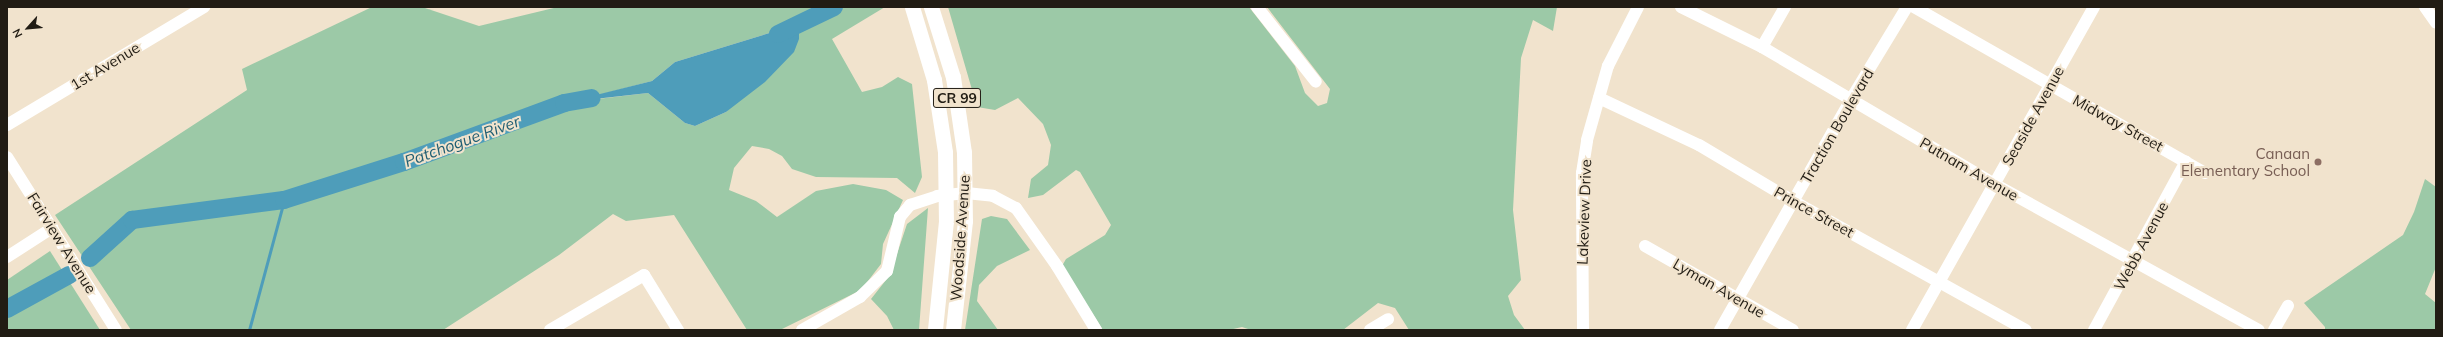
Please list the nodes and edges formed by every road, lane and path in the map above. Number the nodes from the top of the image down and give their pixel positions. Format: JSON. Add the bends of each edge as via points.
{"nodes":[{"id":1,"x":204,"y":7,"type":"edge"},
{"id":2,"x":912,"y":7,"type":"edge"},
{"id":3,"x":931,"y":7,"type":"edge"},
{"id":4,"x":1257,"y":7,"type":"edge"},
{"id":5,"x":1638,"y":7,"type":"edge"},
{"id":6,"x":1680,"y":7,"type":"edge"},
{"id":7,"x":1785,"y":7,"type":"edge"},
{"id":8,"x":1907,"y":7,"type":"edge"},
{"id":9,"x":1914,"y":7,"type":"edge"},
{"id":10,"x":2094,"y":7,"type":"edge"},
{"id":11,"x":2425,"y":7,"type":"edge"},
{"id":12,"x":2436,"y":23,"type":"edge"},
{"id":13,"x":1762,"y":47,"type":"junction"},
{"id":14,"x":1316,"y":82,"type":"dead end"},
{"id":15,"x":2049,"y":84,"type":"junction"},
{"id":16,"x":1599,"y":98,"type":"junction"},
{"id":17,"x":1851,"y":99,"type":"junction"},
{"id":18,"x":7,"y":125,"type":"edge"},
{"id":19,"x":7,"y":157,"type":"edge"},
{"id":20,"x":2186,"y":161,"type":"junction"},
{"id":21,"x":2205,"y":173,"type":"dead end"},
{"id":22,"x":1996,"y":185,"type":"junction"},
{"id":23,"x":956,"y":193,"type":"junction"},
{"id":24,"x":1793,"y":201,"type":"junction"},
{"id":25,"x":52,"y":228,"type":"junction"},
{"id":26,"x":1645,"y":246,"type":"dead end"},
{"id":27,"x":7,"y":257,"type":"edge"},
{"id":28,"x":2134,"y":261,"type":"junction"},
{"id":29,"x":1939,"y":282,"type":"junction"},
{"id":30,"x":1738,"y":298,"type":"junction"},
{"id":31,"x":2288,"y":306,"type":"dead end"},
{"id":32,"x":1388,"y":319,"type":"dead end"},
{"id":33,"x":116,"y":330,"type":"edge"},
{"id":34,"x":550,"y":330,"type":"edge"},
{"id":35,"x":678,"y":330,"type":"edge"},
{"id":36,"x":802,"y":330,"type":"edge"},
{"id":37,"x":934,"y":330,"type":"edge"},
{"id":38,"x":953,"y":330,"type":"edge"},
{"id":39,"x":1096,"y":330,"type":"edge"},
{"id":40,"x":1370,"y":330,"type":"edge"},
{"id":41,"x":1583,"y":330,"type":"edge"},
{"id":42,"x":1720,"y":330,"type":"edge"},
{"id":43,"x":1793,"y":330,"type":"edge"},
{"id":44,"x":1912,"y":330,"type":"edge"},
{"id":45,"x":2026,"y":330,"type":"edge"},
{"id":46,"x":2094,"y":330,"type":"edge"},
{"id":47,"x":2259,"y":330,"type":"edge"},
{"id":48,"x":2274,"y":330,"type":"edge"}],
"edges":[{"from":1,"to":18,"type":"street","name":"1st Avenue"},
{"from":2,"to":23,"type":"main road","name":"Woodside Avenue","number":"CR 99","via":[[926,46]]},
{"from":3,"to":23,"type":"main road","name":"Woodside Avenue","number":"CR 99","via":[[947,54],[956,94],[964,152]]},
{"from":4,"to":14,"type":"street"},
{"from":5,"to":16,"type":"street","name":"Lakeview Drive","via":[[1608,66]]},
{"from":6,"to":13,"type":"street","name":"Putnam Avenue"},
{"from":7,"to":13,"type":"street"},
{"from":8,"to":17,"type":"street","name":"Traction Boulevard"},
{"from":9,"to":15,"type":"street","name":"Midway Street"},
{"from":10,"to":15,"type":"street","name":"Seaside Avenue"},
{"from":11,"to":12,"type":"street"},
{"from":13,"to":17,"type":"street","name":"Putnam Avenue"},
{"from":15,"to":20,"type":"street","name":"Midway Street"},
{"from":15,"to":22,"type":"street","name":"Seaside Avenue"},
{"from":16,"to":24,"type":"street","name":"Prince Street","via":[[1699,145]]},
{"from":16,"to":41,"type":"street","name":"Lakeview Drive","via":[[1587,140],[1582,173]]},
{"from":17,"to":22,"type":"street","name":"Putnam Avenue"},
{"from":17,"to":24,"type":"street","name":"Traction Boulevard"},
{"from":19,"to":25,"type":"street","name":"Fairview Avenue"},
{"from":20,"to":21,"type":"street","name":"Midway Street"},
{"from":20,"to":28,"type":"street","name":"Webb Avenue"},
{"from":22,"to":28,"type":"street","name":"Putnam Avenue"},
{"from":22,"to":29,"type":"street","name":"Seaside Avenue"},
{"from":23,"to":36,"type":"street","via":[[910,205],[900,217],[887,271],[860,297]]},
{"from":23,"to":37,"type":"main road","name":"Woodside Avenue","number":"CR 99"},
{"from":23,"to":38,"type":"main road","name":"Woodside Avenue","number":"CR 99"},
{"from":23,"to":39,"type":"street","via":[[993,196],[1016,208],[1057,266]]},
{"from":24,"to":29,"type":"street","name":"Prince Street"},
{"from":24,"to":30,"type":"street","name":"Traction Boulevard"},
{"from":25,"to":27,"type":"street"},
{"from":25,"to":33,"type":"street","name":"Fairview Avenue"},
{"from":26,"to":30,"type":"street","name":"Lyman Avenue"},
{"from":28,"to":46,"type":"street","name":"Webb Avenue"},
{"from":28,"to":47,"type":"street","name":"Putnam Avenue"},
{"from":29,"to":44,"type":"street","name":"Seaside Avenue"},
{"from":29,"to":45,"type":"street","name":"Prince Street"},
{"from":30,"to":42,"type":"street","name":"Traction Boulevard"},
{"from":30,"to":43,"type":"street","name":"Lyman Avenue"},
{"from":31,"to":48,"type":"street"},
{"from":32,"to":40,"type":"street"},
{"from":34,"to":35,"type":"street","via":[[644,275]]}]}
